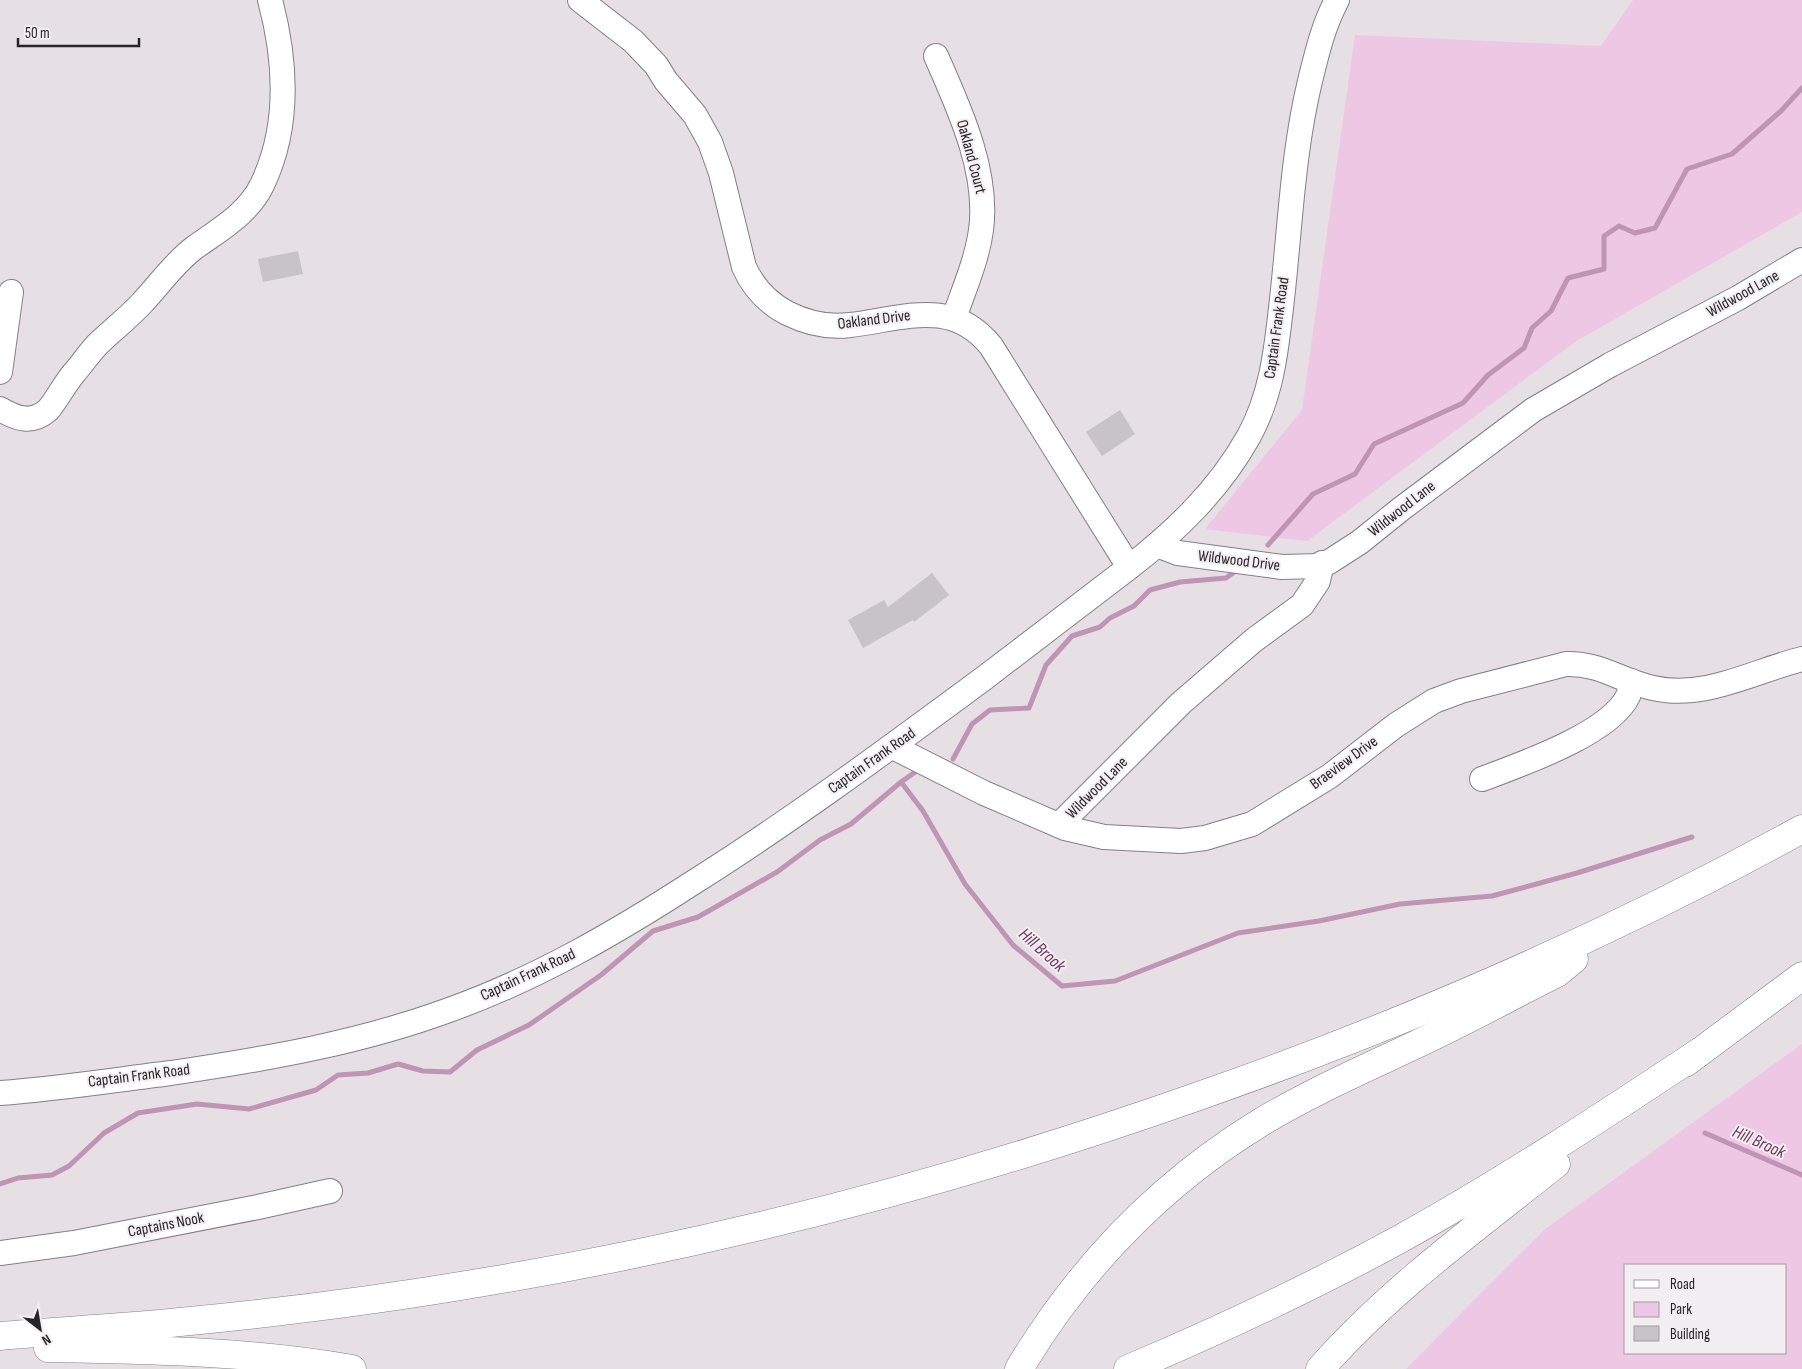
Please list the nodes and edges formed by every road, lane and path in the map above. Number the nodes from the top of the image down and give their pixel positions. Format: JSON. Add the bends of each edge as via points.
{"nodes":[{"id":1,"x":270,"y":0,"type":"edge"},
{"id":2,"x":580,"y":0,"type":"edge"},
{"id":3,"x":1337,"y":0,"type":"edge"},
{"id":4,"x":936,"y":56,"type":"dead end"},
{"id":5,"x":1802,"y":260,"type":"edge"},
{"id":6,"x":11,"y":292,"type":"dead end"},
{"id":7,"x":954,"y":318,"type":"junction"},
{"id":8,"x":0,"y":372,"type":"edge"},
{"id":9,"x":0,"y":409,"type":"edge"},
{"id":10,"x":1157,"y":545,"type":"junction"},
{"id":11,"x":1322,"y":563,"type":"junction"},
{"id":12,"x":1129,"y":567,"type":"junction"},
{"id":13,"x":1802,"y":659,"type":"edge"},
{"id":14,"x":1631,"y":681,"type":"junction"},
{"id":15,"x":893,"y":747,"type":"junction"},
{"id":16,"x":1482,"y":778,"type":"dead end"},
{"id":17,"x":1060,"y":825,"type":"junction"},
{"id":18,"x":1802,"y":829,"type":"edge"},
{"id":19,"x":1608,"y":930,"type":"junction"},
{"id":20,"x":1802,"y":976,"type":"edge"},
{"id":21,"x":1698,"y":1053,"type":"junction"},
{"id":22,"x":0,"y":1093,"type":"edge"},
{"id":23,"x":330,"y":1190,"type":"dead end"},
{"id":24,"x":0,"y":1253,"type":"edge"},
{"id":25,"x":0,"y":1336,"type":"edge"},
{"id":26,"x":0,"y":1347,"type":"edge"},
{"id":27,"x":352,"y":1369,"type":"edge"},
{"id":28,"x":1019,"y":1369,"type":"edge"},
{"id":29,"x":1128,"y":1369,"type":"edge"},
{"id":30,"x":1320,"y":1369,"type":"edge"}],
"edges":[{"from":1,"to":9,"type":"street","via":[[283,62],[282,113],[262,186],[245,210],[193,249],[118,328],[100,341],[61,388],[49,409],[32,419],[15,418]]},
{"from":2,"to":7,"type":"street","name":"Oakland Drive","via":[[633,41],[695,115],[710,142],[721,173],[744,267],[750,280],[768,301],[805,322],[819,325],[849,325],[920,314]]},
{"from":3,"to":10,"type":"street","name":"Captain Frank Road","via":[[1319,41],[1296,146],[1275,363],[1269,388],[1249,436],[1220,480],[1187,518]]},
{"from":4,"to":7,"type":"street","name":"Oakland Court","via":[[970,145],[983,202],[978,245]]},
{"from":5,"to":11,"type":"street","name":"Wildwood Lane","via":[[1533,410],[1360,542],[1329,562]]},
{"from":6,"to":8,"type":"street"},
{"from":7,"to":12,"type":"street","name":"Oakland Drive","via":[[981,333],[991,346]]},
{"from":10,"to":11,"type":"street","name":"Wildwood Drive","via":[[1178,553],[1282,567]]},
{"from":10,"to":12,"type":"street","name":"Captain Frank Road"},
{"from":11,"to":17,"type":"street","name":"Wildwood Lane","via":[[1318,581],[1302,605],[1254,640],[1181,704]]},
{"from":12,"to":15,"type":"street","name":"Captain Frank Road"},
{"from":13,"to":14,"type":"street","name":"Braeview Drive","via":[[1736,682],[1704,687],[1678,690],[1654,688]]},
{"from":14,"to":16,"type":"street","via":[[1628,696],[1610,718],[1552,753]]},
{"from":14,"to":17,"type":"street","name":"Braeview Drive","via":[[1595,666],[1566,664],[1452,694],[1434,701],[1396,725],[1330,776],[1252,824],[1228,833],[1181,841],[1143,840],[1104,837]]},
{"from":15,"to":17,"type":"street","name":"Braeview Drive","via":[[984,793]]},
{"from":15,"to":22,"type":"street","name":"Captain Frank Road","via":[[785,823],[654,908],[542,971],[450,1010],[357,1039],[262,1060]]},
{"from":18,"to":19,"type":"highway","via":[[1727,871]]},
{"from":19,"to":25,"type":"highway","via":[[1408,1017],[1244,1080],[1079,1137],[851,1204],[615,1259],[464,1286],[303,1310]]},
{"from":19,"to":28,"type":"highway","via":[[1557,973],[1308,1097],[1221,1149],[1141,1214],[1104,1252],[1069,1293]]},
{"from":20,"to":21,"type":"highway"},
{"from":21,"to":29,"type":"highway","via":[[1498,1182],[1399,1239],[1275,1302]]},
{"from":21,"to":30,"type":"highway","via":[[1404,1284],[1353,1332]]},
{"from":23,"to":24,"type":"street","name":"Captains Nook","via":[[74,1243]]},
{"from":26,"to":27,"type":"highway","via":[[202,1351]]}]}
